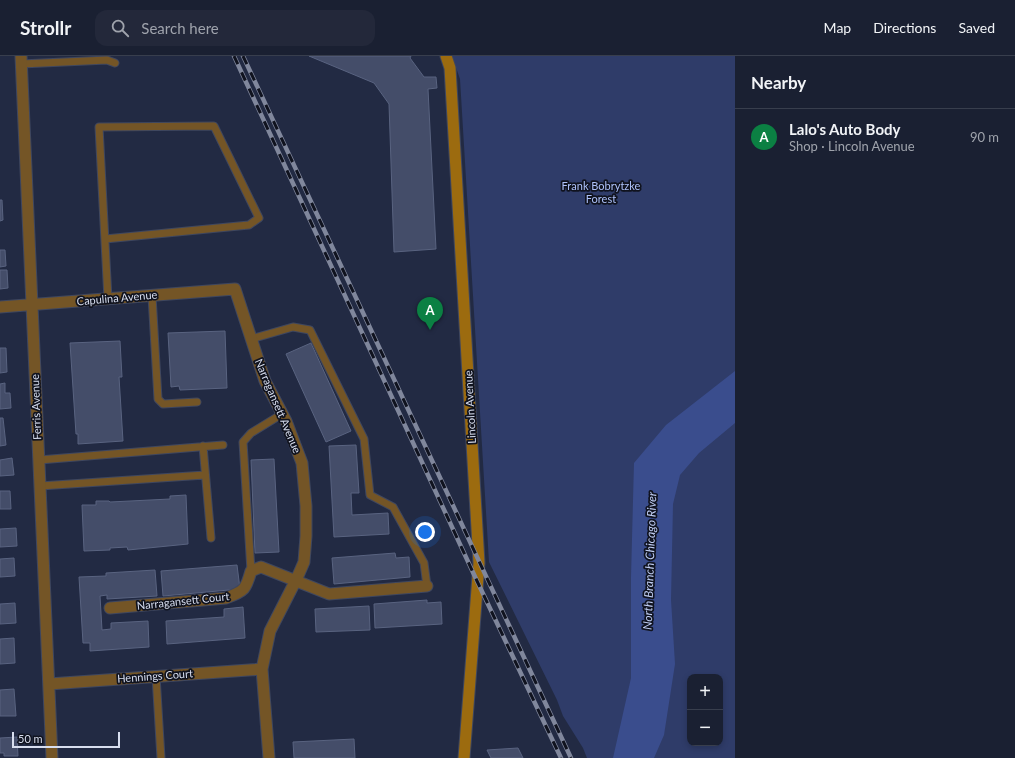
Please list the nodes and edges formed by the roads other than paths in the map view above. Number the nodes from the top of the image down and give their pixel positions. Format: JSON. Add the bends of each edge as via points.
{"nodes":[{"id":1,"x":446,"y":56,"type":"edge"},
{"id":2,"x":21,"y":60,"type":"edge"},
{"id":3,"x":115,"y":63,"type":"dead end"},
{"id":4,"x":105,"y":239,"type":"junction"},
{"id":5,"x":235,"y":289,"type":"joint"},
{"id":6,"x":152,"y":296,"type":"junction"},
{"id":7,"x":108,"y":299,"type":"junction"},
{"id":8,"x":32,"y":305,"type":"junction"},
{"id":9,"x":0,"y":308,"type":"edge"},
{"id":10,"x":251,"y":339,"type":"junction"},
{"id":11,"x":197,"y":402,"type":"dead end"},
{"id":12,"x":282,"y":414,"type":"junction"},
{"id":13,"x":223,"y":445,"type":"dead end"},
{"id":14,"x":203,"y":446,"type":"junction"},
{"id":15,"x":39,"y":460,"type":"junction"},
{"id":16,"x":205,"y":475,"type":"junction"},
{"id":17,"x":40,"y":486,"type":"junction"},
{"id":18,"x":211,"y":538,"type":"dead end"},
{"id":19,"x":251,"y":571,"type":"junction"},
{"id":20,"x":295,"y":582,"type":"junction"},
{"id":21,"x":428,"y":586,"type":"joint"},
{"id":22,"x":110,"y":608,"type":"dead end"},
{"id":23,"x":262,"y":669,"type":"junction"},
{"id":24,"x":156,"y":676,"type":"junction"},
{"id":25,"x":49,"y":684,"type":"junction"},
{"id":26,"x":52,"y":758,"type":"edge"},
{"id":27,"x":161,"y":758,"type":"edge"},
{"id":28,"x":269,"y":758,"type":"edge"},
{"id":29,"x":464,"y":758,"type":"edge"}],
"edges":[{"from":1,"to":29,"type":"main road","name":"Lincoln Avenue","via":[[450,68],[479,563]]},
{"from":2,"to":3,"type":"lane","via":[[107,60]]},
{"from":2,"to":8,"type":"street","name":"Ferris Avenue"},
{"from":4,"to":4,"type":"lane","via":[[99,127],[214,126],[259,218],[249,225]]},
{"from":4,"to":7,"type":"lane"},
{"from":5,"to":6,"type":"street","name":"Capulina Avenue"},
{"from":5,"to":10,"type":"street","name":"Narragansett Avenue"},
{"from":6,"to":7,"type":"street","name":"Capulina Avenue"},
{"from":6,"to":11,"type":"lane","via":[[158,399],[164,404]]},
{"from":7,"to":8,"type":"street","name":"Capulina Avenue"},
{"from":8,"to":9,"type":"street","name":"Capulina Avenue"},
{"from":8,"to":15,"type":"street","name":"Ferris Avenue"},
{"from":10,"to":12,"type":"street","name":"Narragansett Avenue","via":[[265,381]]},
{"from":10,"to":21,"type":"lane","via":[[293,327],[310,330],[364,439],[370,494],[393,507],[424,563]]},
{"from":12,"to":19,"type":"lane","via":[[250,433],[243,442]]},
{"from":12,"to":20,"type":"street","name":"Narragansett Avenue","via":[[302,463],[306,506],[304,562]]},
{"from":13,"to":14,"type":"lane"},
{"from":14,"to":15,"type":"lane"},
{"from":14,"to":16,"type":"lane"},
{"from":15,"to":17,"type":"street","name":"Ferris Avenue"},
{"from":16,"to":17,"type":"lane"},
{"from":16,"to":18,"type":"lane"},
{"from":17,"to":25,"type":"street","name":"Ferris Avenue"},
{"from":19,"to":20,"type":"street","via":[[261,568]]},
{"from":19,"to":22,"type":"street","name":"Narragansett Court","via":[[246,587],[238,594],[226,598]]},
{"from":20,"to":21,"type":"street","via":[[329,594]]},
{"from":20,"to":23,"type":"street","name":"Narragansett Avenue","via":[[270,632]]},
{"from":23,"to":24,"type":"street","name":"Hennings Court"},
{"from":23,"to":28,"type":"street","name":"Narragansett Avenue"},
{"from":24,"to":25,"type":"street","name":"Hennings Court"},
{"from":24,"to":27,"type":"lane"},
{"from":25,"to":26,"type":"street","name":"Ferris Avenue"}]}
